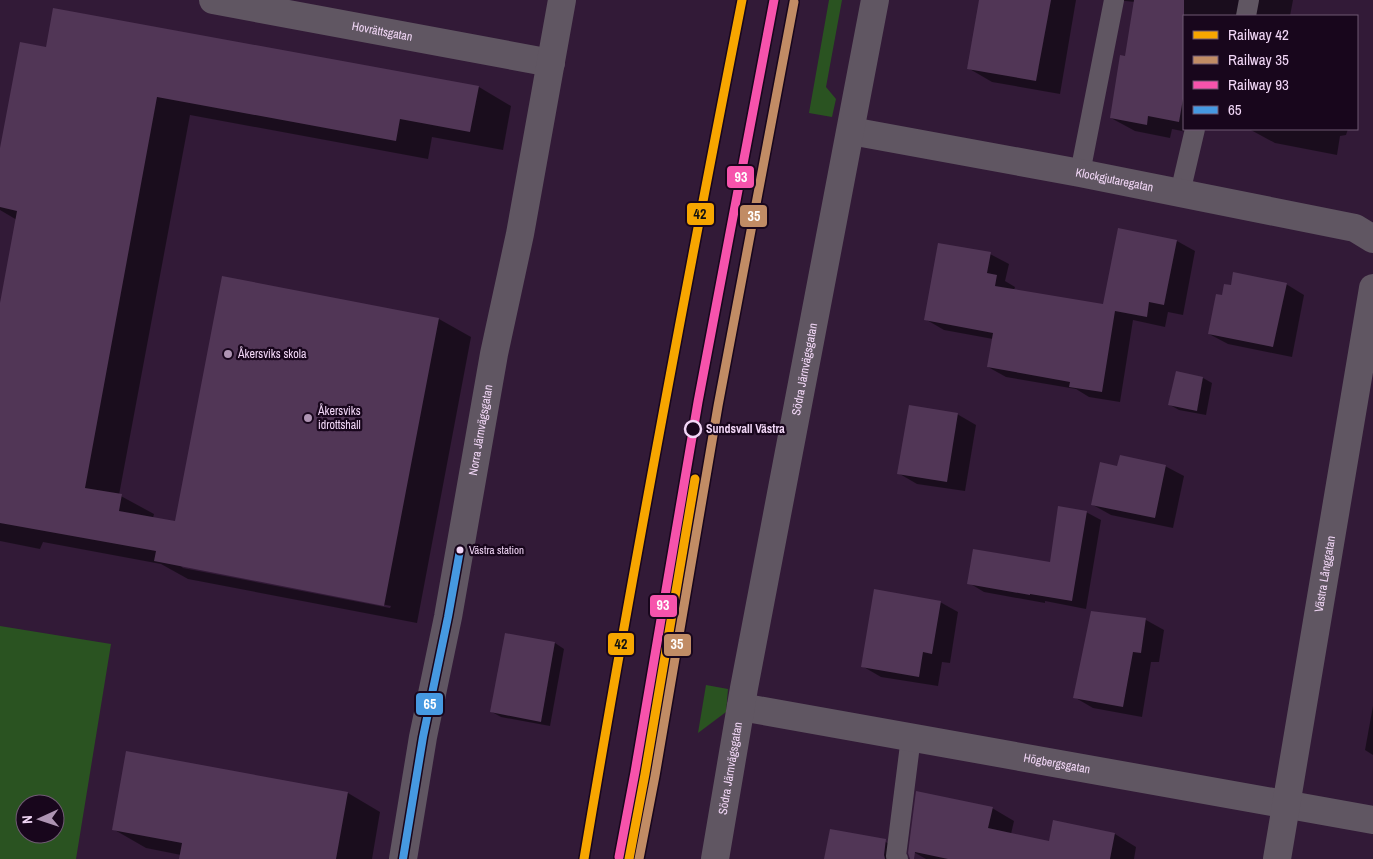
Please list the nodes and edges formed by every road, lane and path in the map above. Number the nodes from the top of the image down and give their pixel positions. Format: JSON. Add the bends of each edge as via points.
{"nodes":[{"id":1,"x":213,"y":0,"type":"edge"},
{"id":2,"x":562,"y":0,"type":"edge"},
{"id":3,"x":875,"y":0,"type":"edge"},
{"id":4,"x":1114,"y":0,"type":"edge"},
{"id":5,"x":1249,"y":0,"type":"edge"},
{"id":6,"x":1246,"y":15,"type":"edge"},
{"id":7,"x":551,"y":63,"type":"junction"},
{"id":8,"x":1195,"y":130,"type":"edge"},
{"id":9,"x":850,"y":132,"type":"junction"},
{"id":10,"x":1080,"y":172,"type":"junction"},
{"id":11,"x":1180,"y":193,"type":"junction"},
{"id":12,"x":1373,"y":239,"type":"edge"},
{"id":13,"x":1373,"y":288,"type":"edge"},
{"id":14,"x":741,"y":707,"type":"junction"},
{"id":15,"x":911,"y":737,"type":"junction"},
{"id":16,"x":1287,"y":804,"type":"junction"},
{"id":17,"x":1373,"y":820,"type":"edge"},
{"id":18,"x":403,"y":859,"type":"edge"},
{"id":19,"x":715,"y":859,"type":"edge"},
{"id":20,"x":898,"y":859,"type":"edge"},
{"id":21,"x":1277,"y":859,"type":"edge"}],
"edges":[{"from":1,"to":7,"type":"street","name":"Hovrättsgatan"},
{"from":2,"to":7,"type":"street","name":"Norra Järnvägsgatan"},
{"from":3,"to":9,"type":"street","name":"Södra Järnvägsgatan"},
{"from":4,"to":10,"type":"lane"},
{"from":5,"to":6,"type":"lane"},
{"from":7,"to":18,"type":"street","name":"Norra Järnvägsgatan","via":[[494,354]]},
{"from":8,"to":11,"type":"lane"},
{"from":9,"to":10,"type":"street","name":"Klockgjutaregatan"},
{"from":9,"to":14,"type":"street","name":"Södra Järnvägsgatan"},
{"from":10,"to":11,"type":"street","name":"Klockgjutaregatan"},
{"from":11,"to":12,"type":"street","name":"Klockgjutaregatan","via":[[1356,228]]},
{"from":13,"to":16,"type":"street","name":"Västra Långgatan"},
{"from":14,"to":15,"type":"street","name":"Högbergsgatan"},
{"from":14,"to":19,"type":"street","name":"Södra Järnvägsgatan"},
{"from":15,"to":16,"type":"street","name":"Högbergsgatan"},
{"from":15,"to":20,"type":"lane"},
{"from":16,"to":17,"type":"street","name":"Högbergsgatan"},
{"from":16,"to":21,"type":"street","name":"Västra Långgatan"}]}
